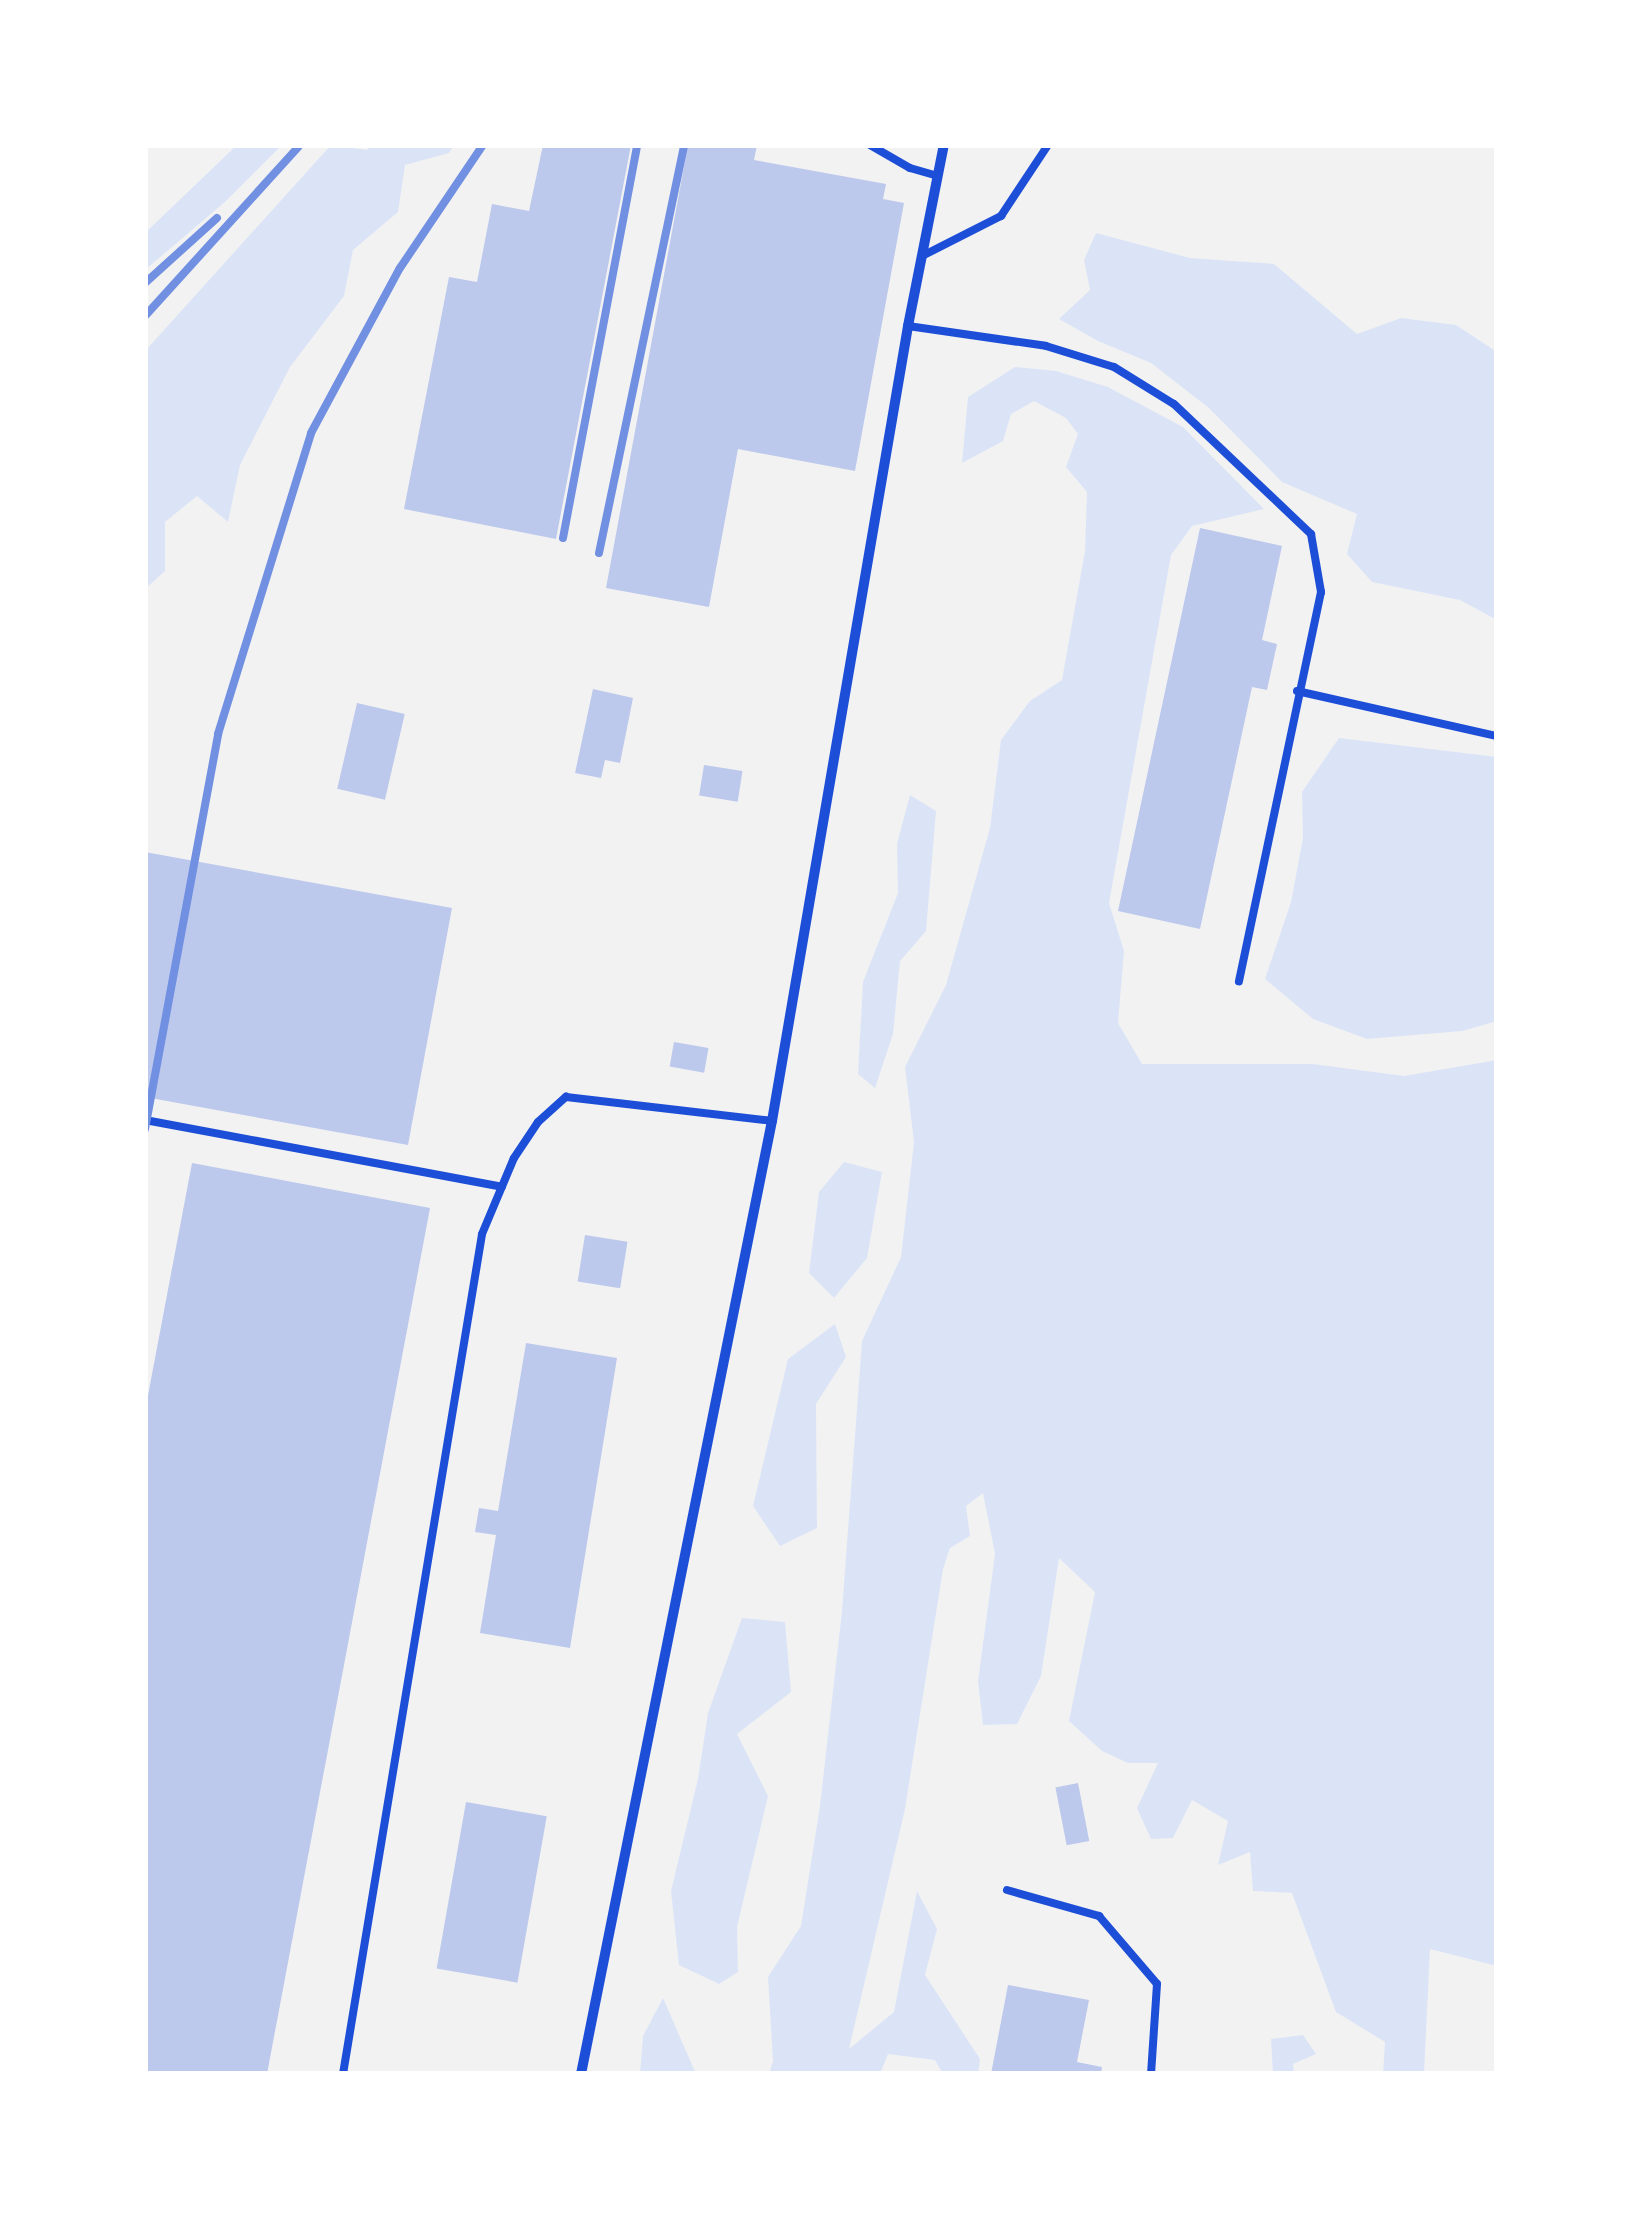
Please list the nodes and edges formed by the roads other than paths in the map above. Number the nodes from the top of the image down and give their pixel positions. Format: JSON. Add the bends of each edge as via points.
{"nodes":[{"id":1,"x":870,"y":145,"type":"edge"},
{"id":2,"x":944,"y":145,"type":"edge"},
{"id":3,"x":1048,"y":145,"type":"edge"},
{"id":4,"x":938,"y":176,"type":"junction"},
{"id":5,"x":922,"y":256,"type":"junction"},
{"id":6,"x":908,"y":326,"type":"junction"},
{"id":7,"x":1296,"y":691,"type":"junction"},
{"id":8,"x":1497,"y":736,"type":"edge"},
{"id":9,"x":1238,"y":980,"type":"dead end"},
{"id":10,"x":145,"y":1120,"type":"edge"},
{"id":11,"x":772,"y":1121,"type":"junction"},
{"id":12,"x":502,"y":1187,"type":"junction"},
{"id":13,"x":1007,"y":1890,"type":"dead end"},
{"id":14,"x":342,"y":2074,"type":"edge"},
{"id":15,"x":582,"y":2074,"type":"edge"},
{"id":16,"x":1151,"y":2074,"type":"edge"}],
"edges":[{"from":1,"to":4,"type":"lane"},
{"from":2,"to":4,"type":"street"},
{"from":3,"to":5,"type":"lane","via":[[1001,216]]},
{"from":4,"to":5,"type":"street"},
{"from":5,"to":6,"type":"street"},
{"from":6,"to":7,"type":"lane","via":[[1046,346],[1114,367],[1174,404],[1311,534],[1321,592]]},
{"from":6,"to":11,"type":"street"},
{"from":7,"to":8,"type":"lane"},
{"from":7,"to":9,"type":"lane"},
{"from":10,"to":12,"type":"lane"},
{"from":11,"to":12,"type":"lane","via":[[566,1097],[538,1122]]},
{"from":11,"to":15,"type":"street"},
{"from":12,"to":14,"type":"lane","via":[[482,1234]]},
{"from":13,"to":16,"type":"lane","via":[[1099,1916],[1157,1984]]}]}
